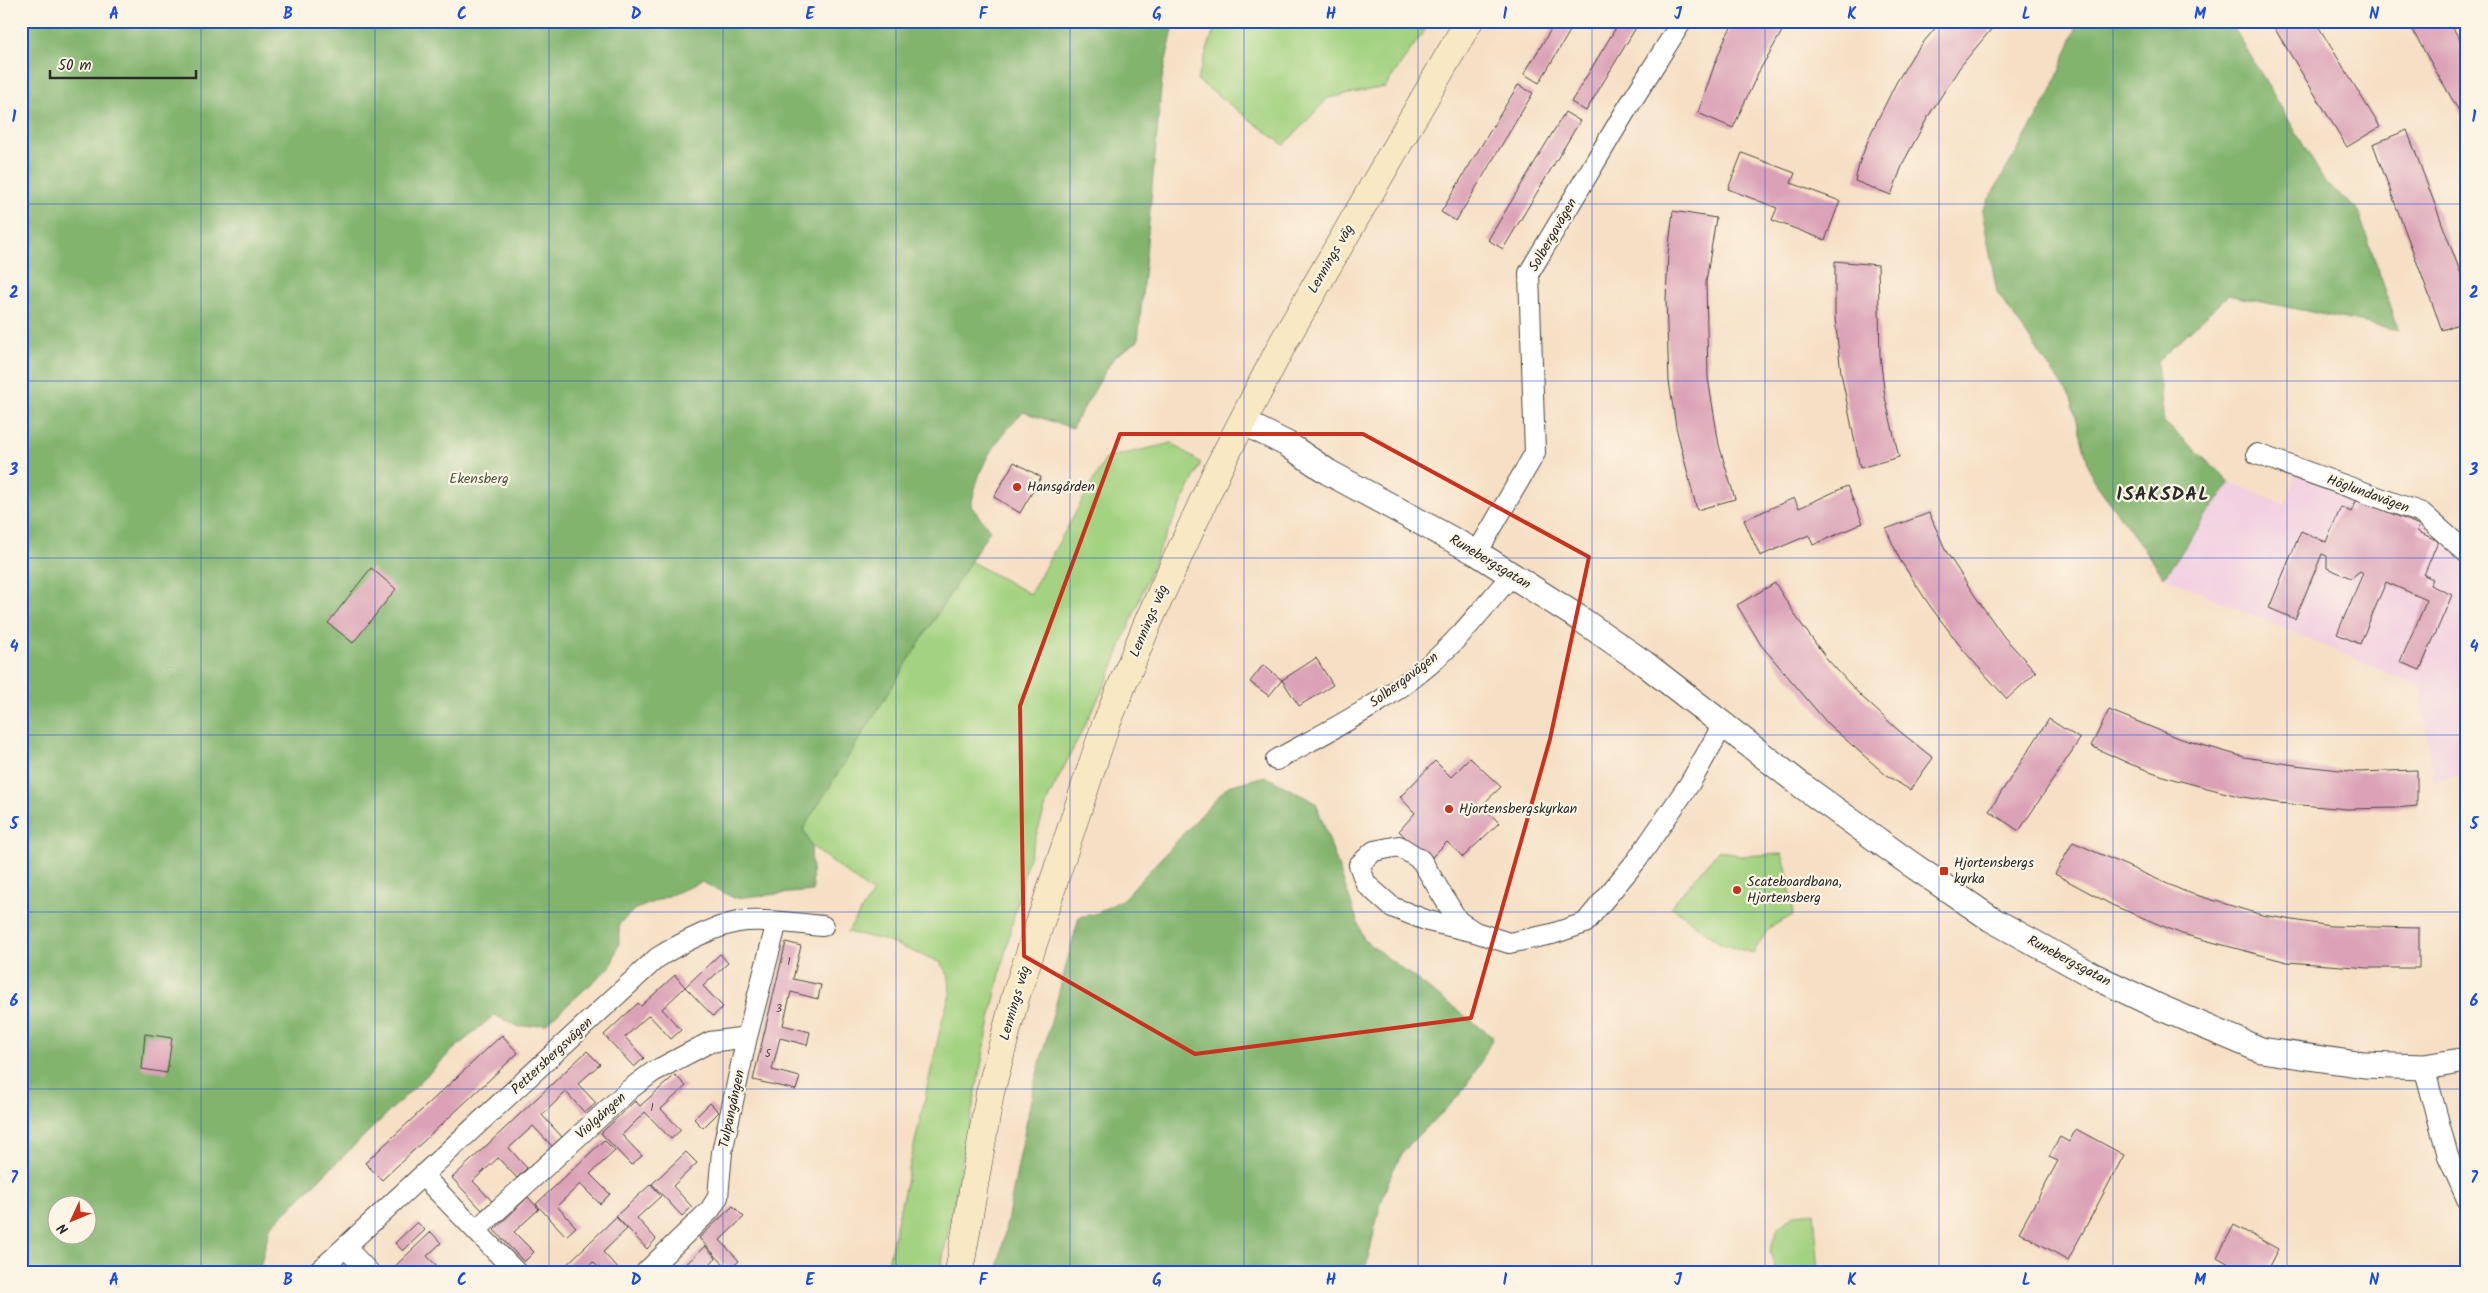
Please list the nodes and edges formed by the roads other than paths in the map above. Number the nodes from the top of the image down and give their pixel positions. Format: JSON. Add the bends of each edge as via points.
{"nodes":[{"id":1,"x":1470,"y":21,"type":"edge"},
{"id":2,"x":1682,"y":21,"type":"edge"},
{"id":3,"x":1243,"y":422,"type":"junction"},
{"id":4,"x":2257,"y":454,"type":"dead end"},
{"id":5,"x":1477,"y":553,"type":"junction"},
{"id":6,"x":2467,"y":554,"type":"edge"},
{"id":7,"x":1512,"y":575,"type":"junction"},
{"id":8,"x":1724,"y":723,"type":"junction"},
{"id":9,"x":1276,"y":760,"type":"dead end"},
{"id":10,"x":777,"y":922,"type":"junction"},
{"id":11,"x":822,"y":926,"type":"dead end"},
{"id":12,"x":1475,"y":932,"type":"junction"},
{"id":13,"x":747,"y":1037,"type":"junction"},
{"id":14,"x":2467,"y":1060,"type":"edge"},
{"id":15,"x":2424,"y":1067,"type":"junction"},
{"id":16,"x":423,"y":1176,"type":"junction"},
{"id":17,"x":2467,"y":1199,"type":"edge"},
{"id":18,"x":476,"y":1230,"type":"junction"},
{"id":19,"x":345,"y":1247,"type":"junction"},
{"id":20,"x":318,"y":1272,"type":"edge"},
{"id":21,"x":369,"y":1272,"type":"edge"},
{"id":22,"x":516,"y":1272,"type":"edge"},
{"id":23,"x":646,"y":1272,"type":"edge"},
{"id":24,"x":958,"y":1272,"type":"edge"}],
"edges":[{"from":1,"to":3,"type":"main road","name":"Lennings väg","via":[[1284,341]]},
{"from":2,"to":5,"type":"street","name":"Solbergavägen","via":[[1529,273],[1535,452]]},
{"from":3,"to":5,"type":"street","name":"Runebergsgatan"},
{"from":3,"to":24,"type":"main road","name":"Lennings väg","via":[[1185,537],[1105,727],[1044,907],[990,1093]]},
{"from":4,"to":6,"type":"street","name":"Höglundavägen","via":[[2422,513]]},
{"from":5,"to":7,"type":"street","name":"Runebergsgatan"},
{"from":7,"to":8,"type":"street","name":"Runebergsgatan","via":[[1644,663]]},
{"from":7,"to":9,"type":"street","name":"Solbergavägen","via":[[1430,665],[1385,698]]},
{"from":8,"to":12,"type":"street","via":[[1690,783],[1637,860],[1585,923],[1509,943]]},
{"from":8,"to":15,"type":"street","name":"Runebergsgatan","via":[[1801,785],[1908,862],[1992,919],[2094,976],[2261,1050],[2364,1065]]},
{"from":10,"to":11,"type":"street","name":"Pettersbergsvägen"},
{"from":10,"to":13,"type":"street","name":"Tulpangången"},
{"from":10,"to":16,"type":"street","name":"Pettersbergsvägen","via":[[736,923],[677,945],[657,958]]},
{"from":12,"to":12,"type":"street","via":[[1458,922],[1421,860],[1400,846],[1374,851],[1360,865],[1366,884],[1392,907],[1428,921]]},
{"from":13,"to":18,"type":"street","name":"Violgången","via":[[710,1042],[653,1072],[630,1089]]},
{"from":13,"to":23,"type":"street","name":"Tulpangången","via":[[722,1152],[718,1197],[710,1210]]},
{"from":14,"to":15,"type":"street","name":"Runebergsgatan"},
{"from":15,"to":17,"type":"street","via":[[2448,1156]]},
{"from":16,"to":18,"type":"street"},
{"from":16,"to":19,"type":"street","name":"Pettersbergsvägen"},
{"from":18,"to":22,"type":"street"},
{"from":19,"to":20,"type":"street","name":"Pettersbergsvägen"},
{"from":19,"to":21,"type":"street"}]}
